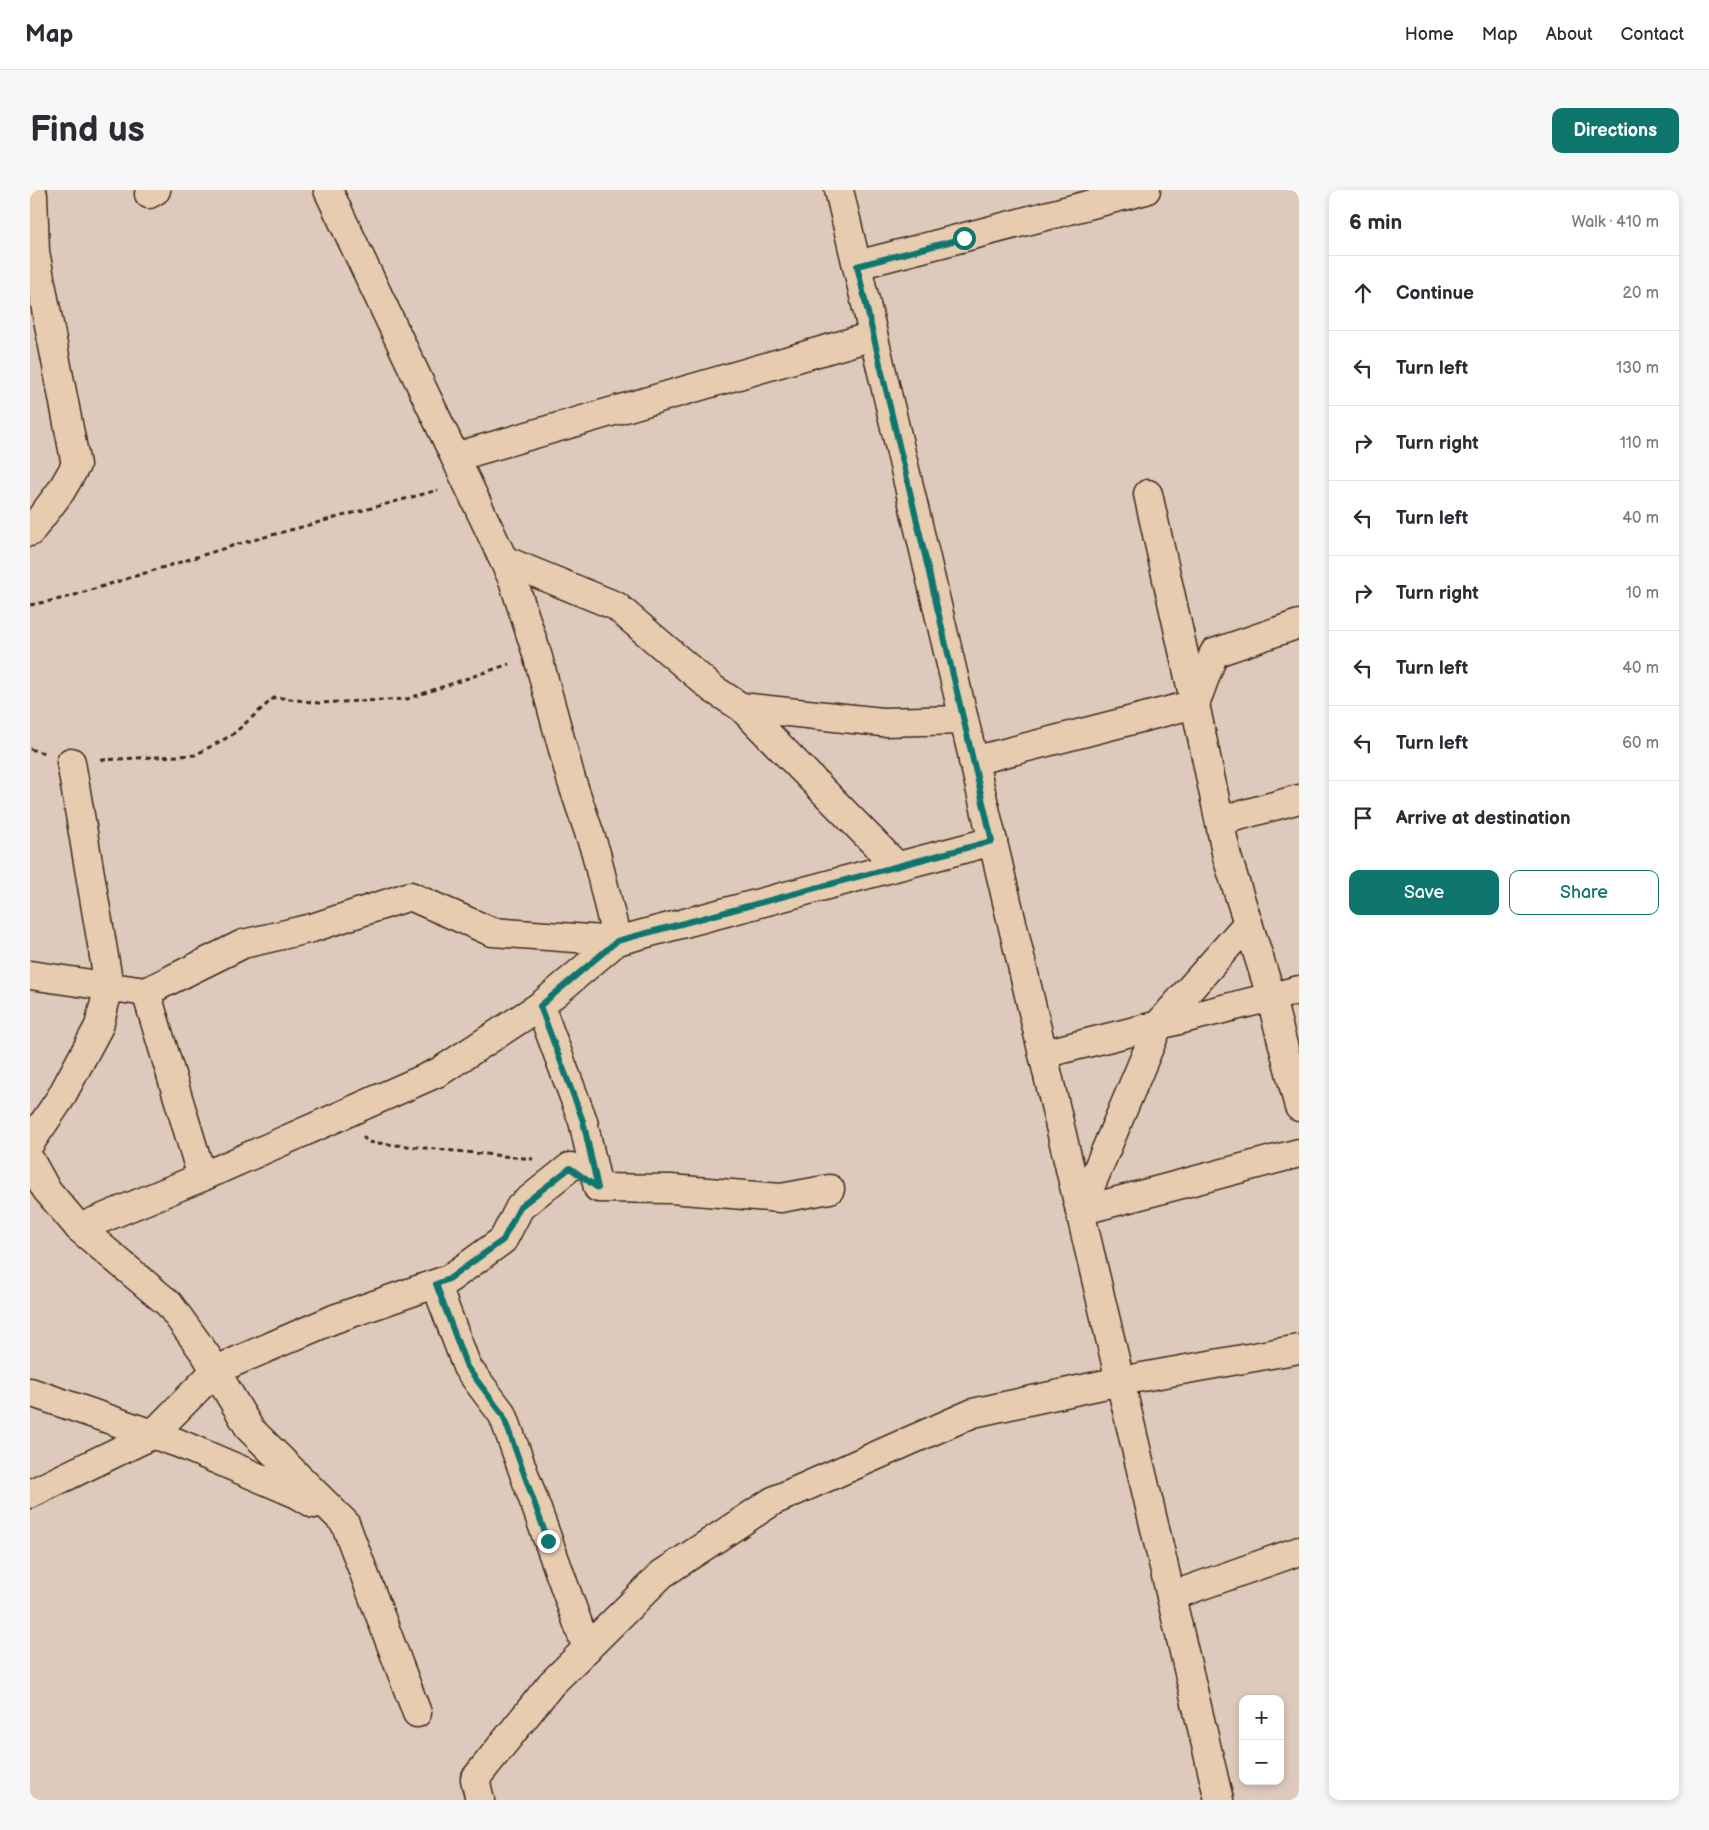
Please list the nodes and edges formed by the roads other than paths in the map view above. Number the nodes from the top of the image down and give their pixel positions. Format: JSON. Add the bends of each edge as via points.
{"nodes":[{"id":1,"x":30,"y":190,"type":"edge"},
{"id":2,"x":328,"y":190,"type":"edge"},
{"id":3,"x":839,"y":190,"type":"edge"},
{"id":4,"x":1146,"y":190,"type":"edge"},
{"id":5,"x":857,"y":266,"type":"junction"},
{"id":6,"x":873,"y":336,"type":"junction"},
{"id":7,"x":455,"y":457,"type":"junction"},
{"id":8,"x":1148,"y":494,"type":"dead end"},
{"id":9,"x":30,"y":532,"type":"edge"},
{"id":10,"x":504,"y":560,"type":"junction"},
{"id":11,"x":1299,"y":624,"type":"edge"},
{"id":12,"x":1195,"y":704,"type":"junction"},
{"id":13,"x":741,"y":707,"type":"junction"},
{"id":14,"x":964,"y":720,"type":"junction"},
{"id":15,"x":973,"y":761,"type":"junction"},
{"id":16,"x":71,"y":762,"type":"road end"},
{"id":17,"x":1299,"y":799,"type":"edge"},
{"id":18,"x":1220,"y":822,"type":"junction"},
{"id":19,"x":992,"y":841,"type":"junction"},
{"id":20,"x":897,"y":866,"type":"junction"},
{"id":21,"x":1248,"y":924,"type":"junction"},
{"id":22,"x":617,"y":941,"type":"junction"},
{"id":23,"x":30,"y":975,"type":"edge"},
{"id":24,"x":109,"y":986,"type":"junction"},
{"id":25,"x":1299,"y":990,"type":"edge"},
{"id":26,"x":146,"y":992,"type":"junction"},
{"id":27,"x":1272,"y":998,"type":"junction"},
{"id":28,"x":540,"y":1006,"type":"junction"},
{"id":29,"x":1159,"y":1024,"type":"junction"},
{"id":30,"x":1043,"y":1054,"type":"junction"},
{"id":31,"x":1299,"y":1108,"type":"edge"},
{"id":32,"x":30,"y":1143,"type":"edge"},
{"id":33,"x":1299,"y":1153,"type":"edge"},
{"id":34,"x":30,"y":1160,"type":"edge"},
{"id":35,"x":570,"y":1168,"type":"road end"},
{"id":36,"x":202,"y":1177,"type":"junction"},
{"id":37,"x":830,"y":1189,"type":"dead end"},
{"id":38,"x":1080,"y":1211,"type":"junction"},
{"id":39,"x":79,"y":1228,"type":"junction"},
{"id":40,"x":436,"y":1284,"type":"junction"},
{"id":41,"x":1299,"y":1349,"type":"edge"},
{"id":42,"x":216,"y":1370,"type":"junction"},
{"id":43,"x":1120,"y":1381,"type":"junction"},
{"id":44,"x":30,"y":1392,"type":"edge"},
{"id":45,"x":152,"y":1435,"type":"junction"},
{"id":46,"x":30,"y":1494,"type":"edge"},
{"id":47,"x":345,"y":1523,"type":"junction"},
{"id":48,"x":1299,"y":1551,"type":"edge"},
{"id":49,"x":1170,"y":1596,"type":"junction"},
{"id":50,"x":587,"y":1649,"type":"junction"},
{"id":51,"x":417,"y":1713,"type":"dead end"},
{"id":52,"x":480,"y":1800,"type":"edge"},
{"id":53,"x":1219,"y":1800,"type":"edge"}],
"edges":[{"from":1,"to":9,"type":"street","via":[[34,252],[76,465],[61,492]]},
{"from":2,"to":7,"type":"street"},
{"from":3,"to":5,"type":"street"},
{"from":4,"to":5,"type":"street"},
{"from":5,"to":6,"type":"street"},
{"from":6,"to":7,"type":"street"},
{"from":6,"to":14,"type":"street"},
{"from":7,"to":10,"type":"street"},
{"from":8,"to":12,"type":"street"},
{"from":10,"to":13,"type":"street","via":[[616,606],[713,689]]},
{"from":10,"to":22,"type":"street","via":[[537,654],[571,779],[596,853]]},
{"from":11,"to":12,"type":"street","via":[[1214,653]]},
{"from":12,"to":15,"type":"street"},
{"from":12,"to":18,"type":"street"},
{"from":13,"to":14,"type":"street","via":[[882,722]]},
{"from":13,"to":20,"type":"street"},
{"from":14,"to":15,"type":"street"},
{"from":15,"to":19,"type":"street"},
{"from":16,"to":24,"type":"street"},
{"from":17,"to":18,"type":"street"},
{"from":18,"to":21,"type":"street"},
{"from":19,"to":20,"type":"street"},
{"from":19,"to":30,"type":"street"},
{"from":20,"to":22,"type":"street"},
{"from":21,"to":27,"type":"street"},
{"from":21,"to":29,"type":"street"},
{"from":22,"to":26,"type":"street","via":[[492,932],[410,896],[312,928],[244,944]]},
{"from":22,"to":28,"type":"street"},
{"from":23,"to":24,"type":"street"},
{"from":24,"to":26,"type":"street"},
{"from":24,"to":32,"type":"street","via":[[100,1026],[60,1099]]},
{"from":25,"to":27,"type":"street"},
{"from":26,"to":36,"type":"street"},
{"from":27,"to":29,"type":"street"},
{"from":27,"to":31,"type":"street"},
{"from":28,"to":36,"type":"street","via":[[439,1072]]},
{"from":28,"to":37,"type":"street","via":[[583,1121],[598,1188],[671,1189],[781,1198]]},
{"from":29,"to":30,"type":"street"},
{"from":29,"to":38,"type":"street"},
{"from":30,"to":38,"type":"street"},
{"from":33,"to":38,"type":"street"},
{"from":34,"to":39,"type":"street","via":[[46,1189]]},
{"from":35,"to":40,"type":"street","via":[[520,1207],[503,1240],[449,1279]]},
{"from":36,"to":39,"type":"street"},
{"from":38,"to":43,"type":"street"},
{"from":39,"to":42,"type":"street","via":[[169,1304]]},
{"from":40,"to":42,"type":"street","via":[[334,1319]]},
{"from":40,"to":50,"type":"street","via":[[467,1367],[503,1415]]},
{"from":41,"to":43,"type":"street"},
{"from":42,"to":45,"type":"street"},
{"from":42,"to":47,"type":"street","via":[[250,1428]]},
{"from":43,"to":49,"type":"street"},
{"from":43,"to":50,"type":"street","via":[[973,1412],[774,1501],[662,1574]]},
{"from":44,"to":45,"type":"street"},
{"from":45,"to":46,"type":"street"},
{"from":45,"to":47,"type":"street","via":[[297,1494]]},
{"from":47,"to":51,"type":"street"},
{"from":48,"to":49,"type":"street"},
{"from":49,"to":53,"type":"street"},
{"from":50,"to":52,"type":"street","via":[[551,1684],[475,1779]]}]}
